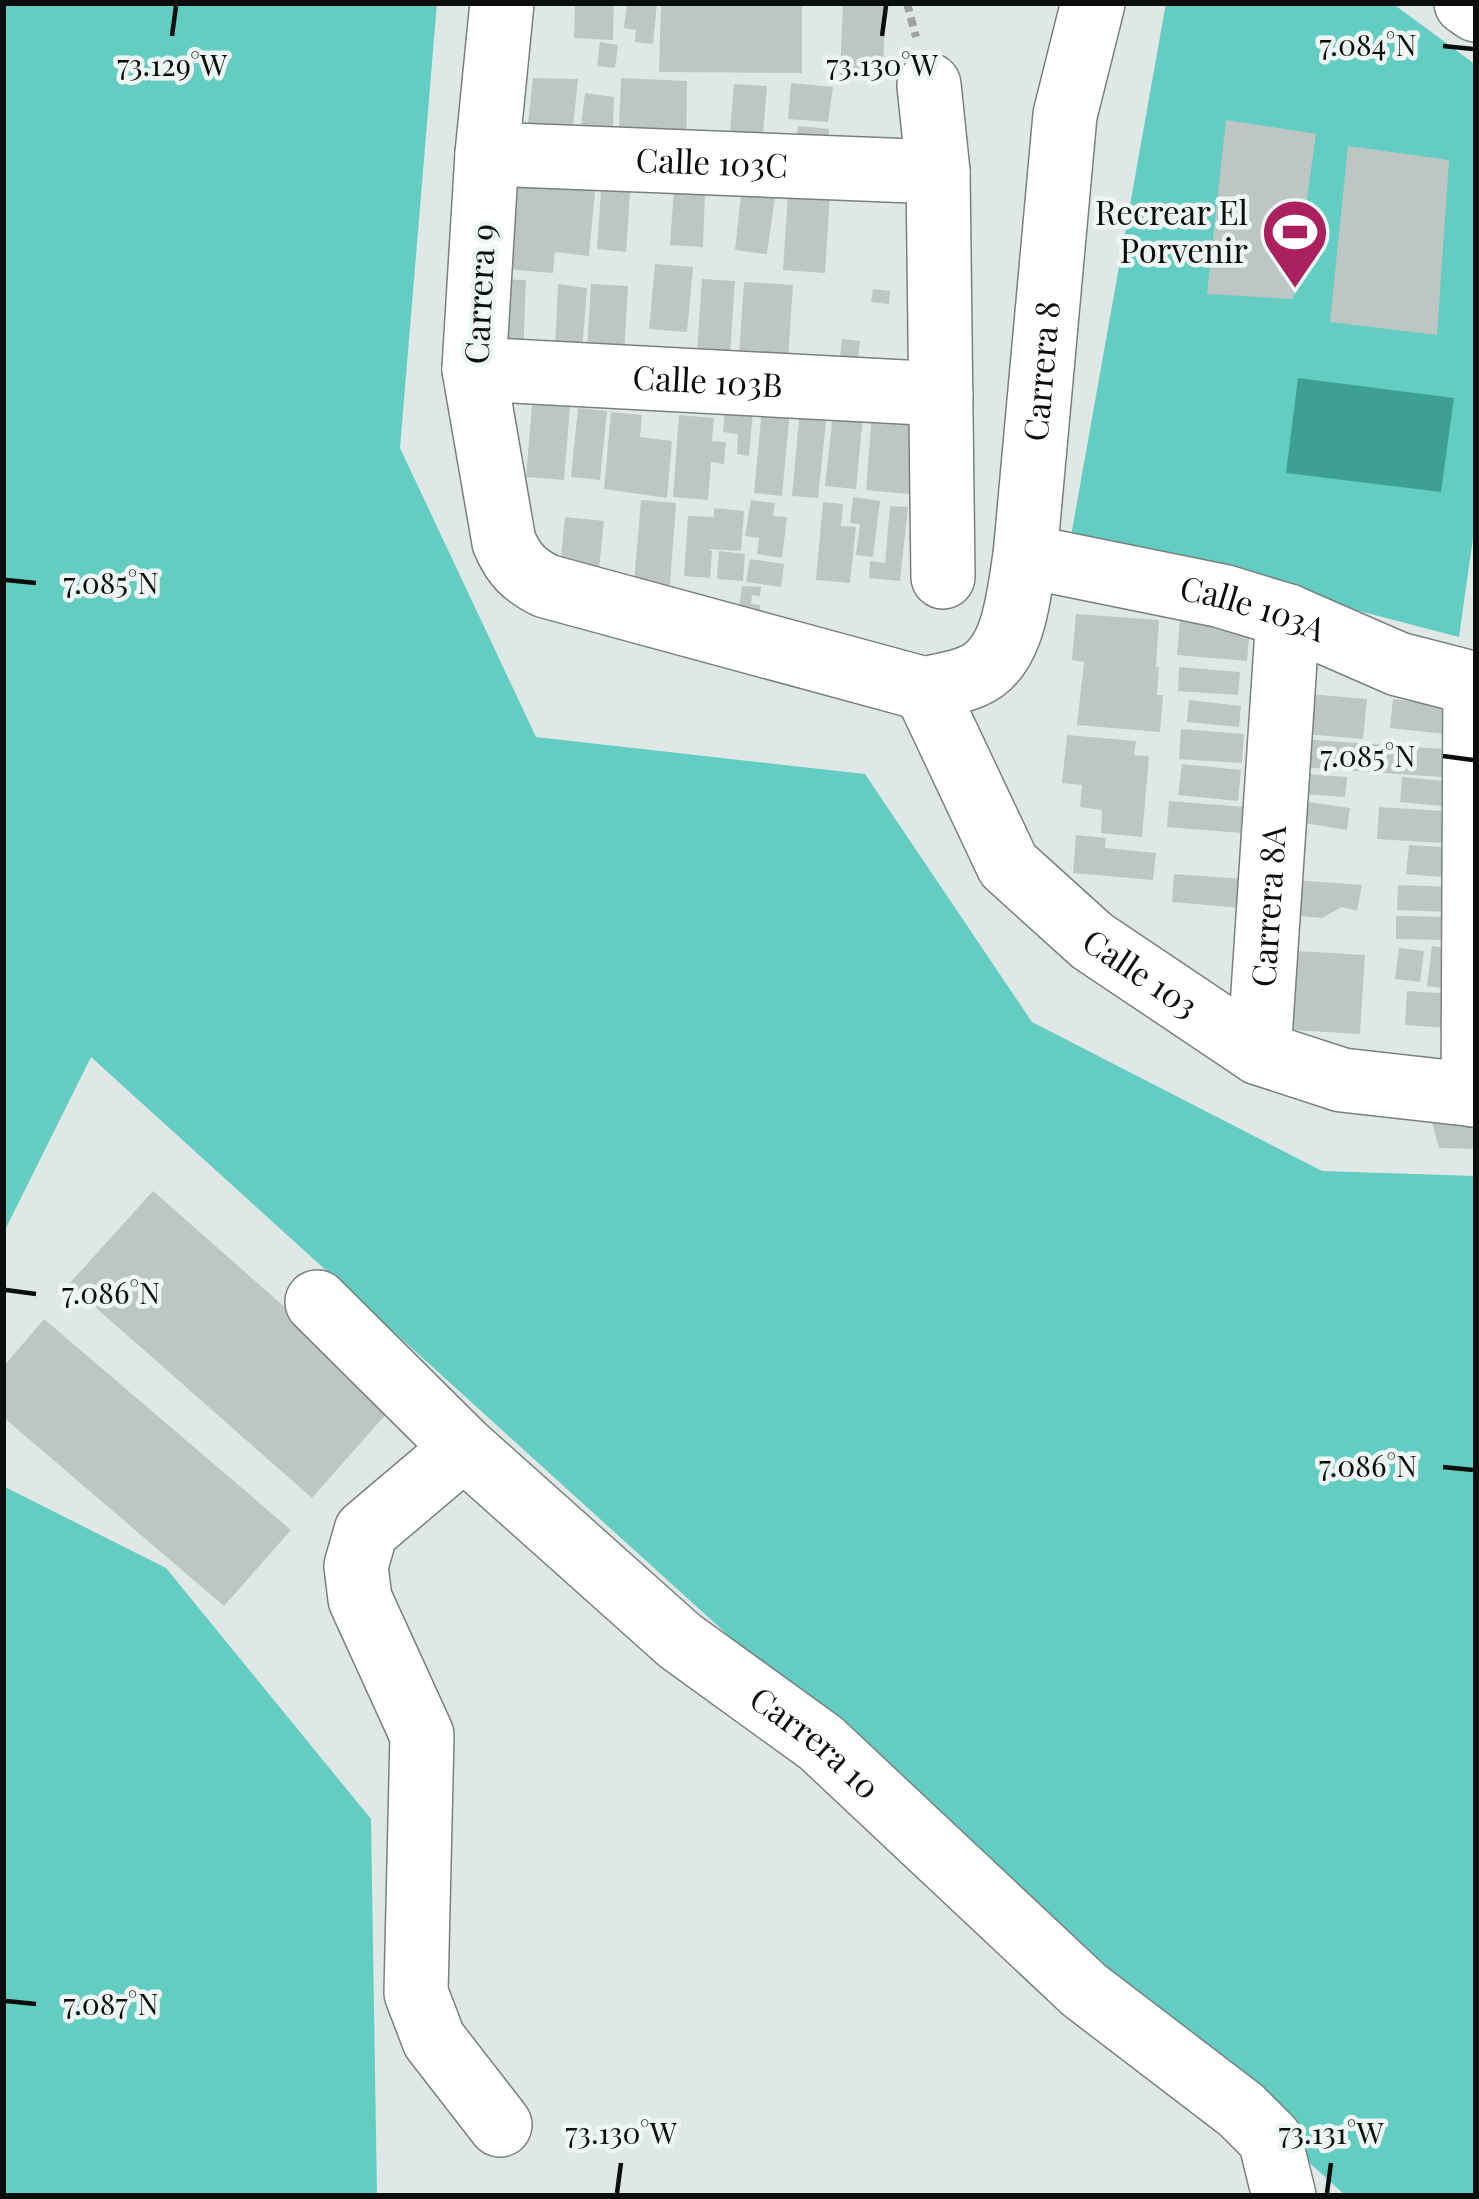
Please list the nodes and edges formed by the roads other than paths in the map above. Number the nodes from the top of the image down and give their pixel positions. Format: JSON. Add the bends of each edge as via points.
{"nodes":[{"id":1,"x":502,"y":3,"type":"edge"},
{"id":2,"x":1093,"y":3,"type":"edge"},
{"id":3,"x":1466,"y":3,"type":"edge"},
{"id":4,"x":1476,"y":10,"type":"edge"},
{"id":5,"x":929,"y":85,"type":"dead end"},
{"id":6,"x":487,"y":154,"type":"junction"},
{"id":7,"x":938,"y":172,"type":"junction"},
{"id":8,"x":474,"y":369,"type":"junction"},
{"id":9,"x":941,"y":394,"type":"junction"},
{"id":10,"x":1025,"y":556,"type":"junction"},
{"id":11,"x":944,"y":577,"type":"dead end"},
{"id":12,"x":1288,"y":616,"type":"junction"},
{"id":13,"x":1475,"y":684,"type":"edge"},
{"id":14,"x":925,"y":689,"type":"junction"},
{"id":15,"x":1259,"y":1053,"type":"junction"},
{"id":16,"x":1474,"y":1095,"type":"edge"},
{"id":17,"x":317,"y":1302,"type":"dead end"},
{"id":18,"x":464,"y":1448,"type":"junction"},
{"id":19,"x":500,"y":2125,"type":"dead end"},
{"id":20,"x":1284,"y":2196,"type":"edge"}],
"edges":[{"from":1,"to":6,"type":"street","name":"Carrera 9"},
{"from":2,"to":10,"type":"street","name":"Carrera 8","via":[[1065,115]]},
{"from":3,"to":4,"type":"street"},
{"from":5,"to":7,"type":"street"},
{"from":6,"to":7,"type":"street","name":"Calle 103C"},
{"from":6,"to":8,"type":"street","name":"Carrera 9"},
{"from":7,"to":9,"type":"street"},
{"from":8,"to":9,"type":"street","name":"Calle 103B"},
{"from":8,"to":14,"type":"street","name":"Carrera 9","via":[[504,542],[525,576]]},
{"from":9,"to":11,"type":"street"},
{"from":10,"to":12,"type":"street","name":"Calle 103A"},
{"from":10,"to":14,"type":"street","name":"Carrera 8","via":[[997,659],[974,676]]},
{"from":12,"to":13,"type":"street","name":"Calle 103A","via":[[1398,664]]},
{"from":12,"to":15,"type":"street","name":"Carrera 8A"},
{"from":13,"to":16,"type":"street"},
{"from":14,"to":15,"type":"street","name":"Calle 103","via":[[1008,866],[1092,941]]},
{"from":15,"to":16,"type":"street","name":"Calle 103","via":[[1342,1080]]},
{"from":17,"to":18,"type":"street","name":"Carrera 10"},
{"from":18,"to":19,"type":"street","via":[[366,1531],[356,1566],[360,1599],[422,1735],[416,1994],[434,2040]]},
{"from":18,"to":20,"type":"street","name":"Carrera 10","via":[[680,1641],[821,1743],[1084,1990],[1240,2110],[1270,2139]]}]}
